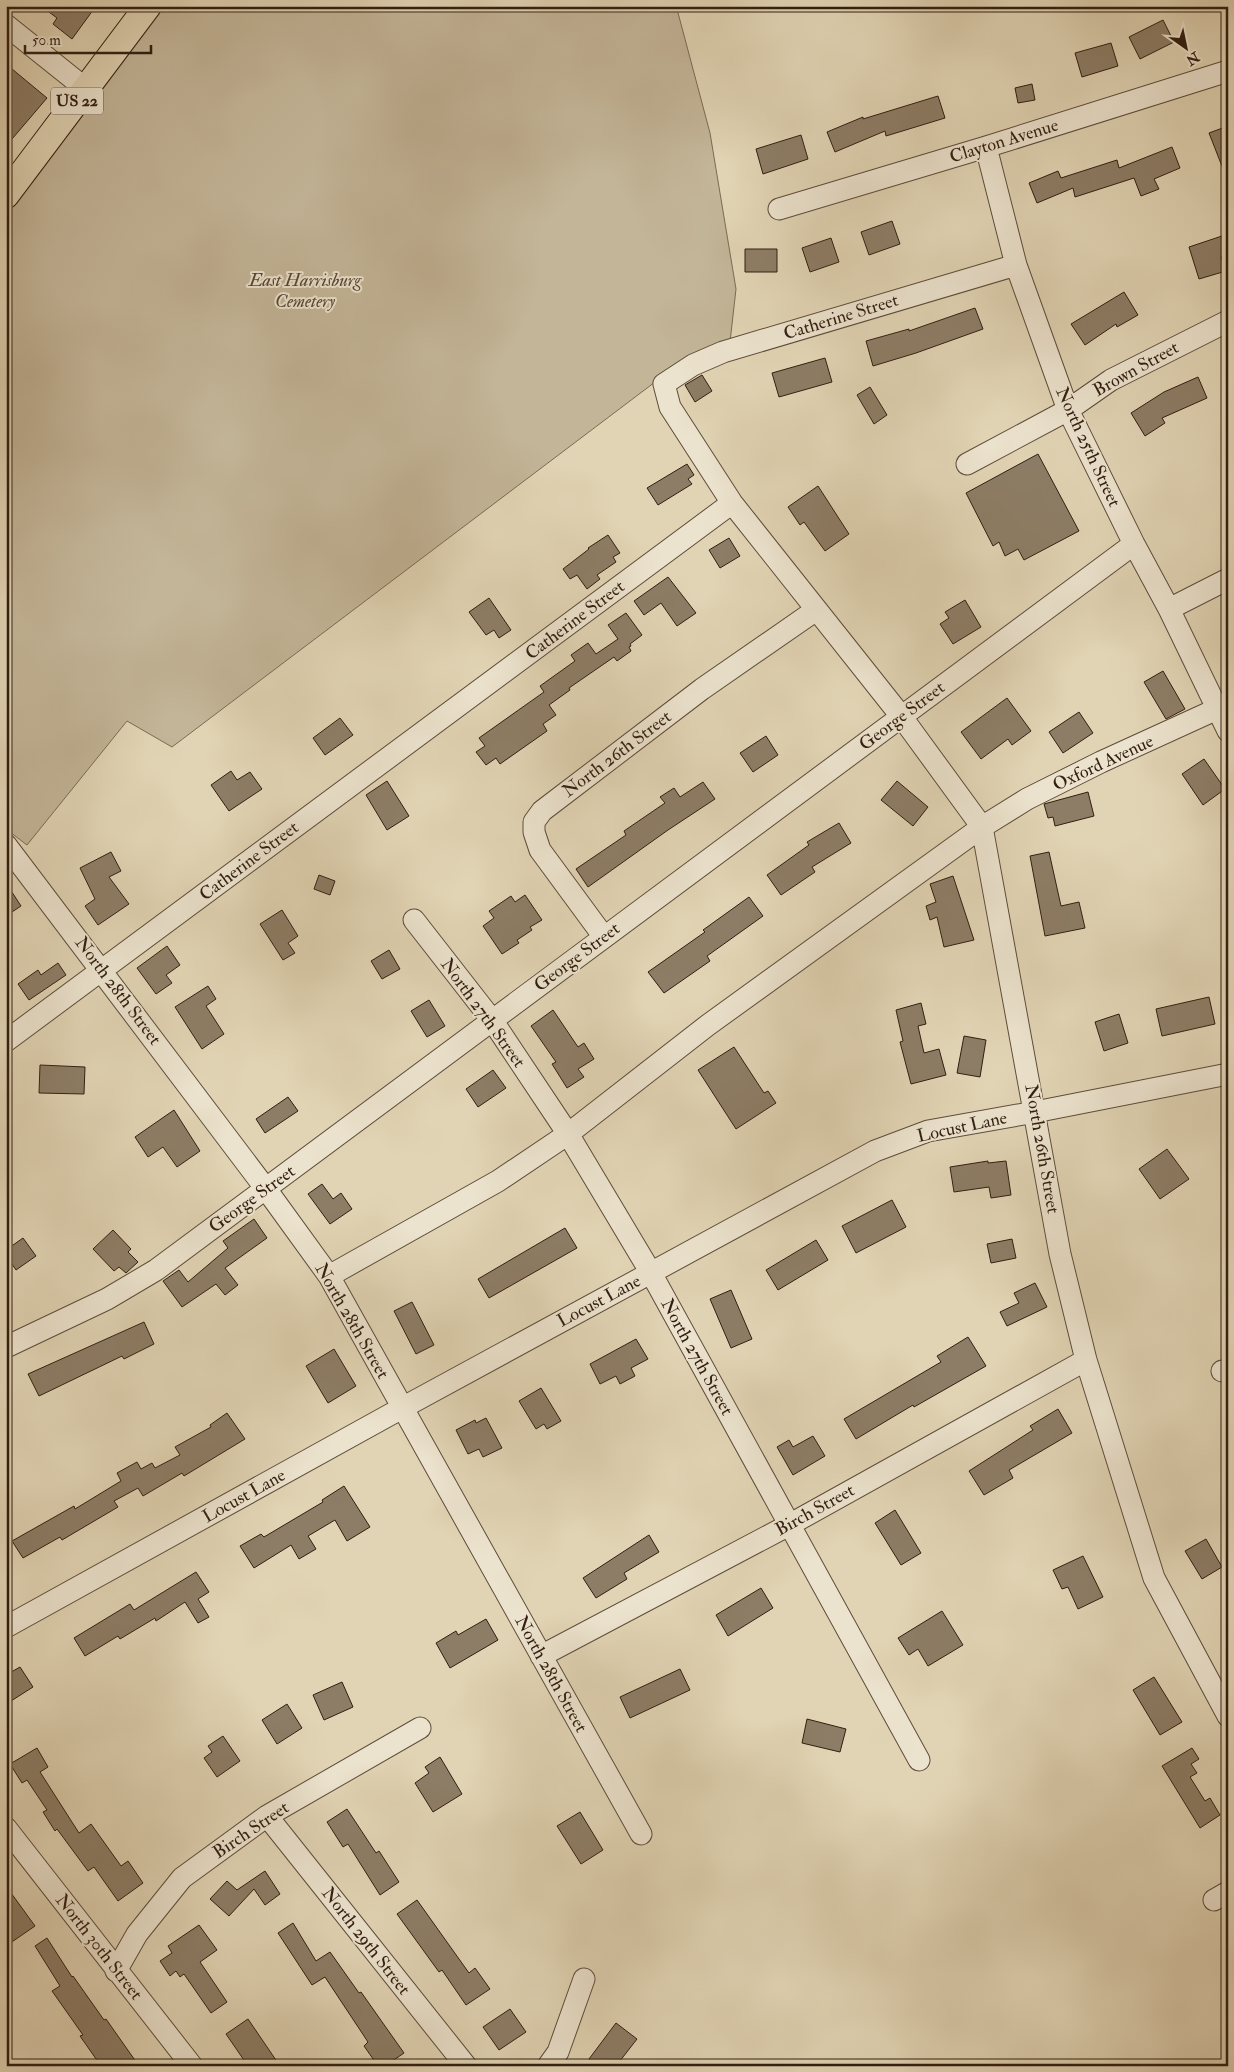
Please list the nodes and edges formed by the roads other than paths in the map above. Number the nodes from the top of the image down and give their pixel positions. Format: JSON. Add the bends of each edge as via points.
{"nodes":[{"id":1,"x":148,"y":6,"type":"edge"},
{"id":2,"x":6,"y":26,"type":"edge"},
{"id":3,"x":1228,"y":71,"type":"edge"},
{"id":4,"x":86,"y":89,"type":"junction"},
{"id":5,"x":986,"y":147,"type":"junction"},
{"id":6,"x":6,"y":195,"type":"edge"},
{"id":7,"x":779,"y":210,"type":"dead end"},
{"id":8,"x":1016,"y":265,"type":"junction"},
{"id":9,"x":1228,"y":321,"type":"edge"},
{"id":10,"x":1068,"y":410,"type":"junction"},
{"id":11,"x":967,"y":464,"type":"dead end"},
{"id":12,"x":732,"y":503,"type":"junction"},
{"id":13,"x":1134,"y":544,"type":"junction"},
{"id":14,"x":1228,"y":579,"type":"edge"},
{"id":15,"x":1169,"y":609,"type":"junction"},
{"id":16,"x":816,"y":610,"type":"junction"},
{"id":17,"x":1222,"y":707,"type":"edge"},
{"id":18,"x":901,"y":716,"type":"junction"},
{"id":19,"x":1228,"y":731,"type":"edge"},
{"id":20,"x":982,"y":827,"type":"junction"},
{"id":21,"x":6,"y":845,"type":"edge"},
{"id":22,"x":414,"y":920,"type":"dead end"},
{"id":23,"x":604,"y":937,"type":"junction"},
{"id":24,"x":102,"y":970,"type":"junction"},
{"id":25,"x":492,"y":1020,"type":"junction"},
{"id":26,"x":6,"y":1041,"type":"edge"},
{"id":27,"x":1228,"y":1074,"type":"edge"},
{"id":28,"x":1035,"y":1112,"type":"junction"},
{"id":29,"x":568,"y":1134,"type":"junction"},
{"id":30,"x":266,"y":1189,"type":"junction"},
{"id":31,"x":651,"y":1273,"type":"junction"},
{"id":32,"x":329,"y":1276,"type":"junction"},
{"id":33,"x":6,"y":1347,"type":"edge"},
{"id":34,"x":1086,"y":1360,"type":"junction"},
{"id":35,"x":402,"y":1408,"type":"junction"},
{"id":36,"x":789,"y":1525,"type":"junction"},
{"id":37,"x":6,"y":1627,"type":"edge"},
{"id":38,"x":541,"y":1656,"type":"junction"},
{"id":39,"x":1228,"y":1716,"type":"edge"},
{"id":40,"x":420,"y":1728,"type":"dead end"},
{"id":41,"x":920,"y":1760,"type":"dead end"},
{"id":42,"x":267,"y":1816,"type":"junction"},
{"id":43,"x":6,"y":1828,"type":"edge"},
{"id":44,"x":641,"y":1834,"type":"dead end"},
{"id":45,"x":116,"y":1970,"type":"junction"},
{"id":46,"x":584,"y":1979,"type":"dead end"},
{"id":47,"x":192,"y":2066,"type":"edge"},
{"id":48,"x":466,"y":2066,"type":"edge"},
{"id":49,"x":548,"y":2066,"type":"edge"}],
"edges":[{"from":1,"to":4,"type":"main road","number":"US 22"},
{"from":2,"to":4,"type":"street"},
{"from":3,"to":5,"type":"street","name":"Clayton Avenue"},
{"from":4,"to":6,"type":"main road","number":"US 22"},
{"from":5,"to":7,"type":"street","name":"Clayton Avenue"},
{"from":5,"to":8,"type":"street","name":"North 25th Street"},
{"from":8,"to":10,"type":"street","name":"North 25th Street"},
{"from":8,"to":12,"type":"street","name":"Catherine Street","via":[[723,352],[692,365],[664,384],[670,407]]},
{"from":9,"to":10,"type":"street","name":"Brown Street","via":[[1111,380]]},
{"from":10,"to":11,"type":"street","name":"Brown Street"},
{"from":10,"to":13,"type":"street","name":"North 25th Street"},
{"from":12,"to":16,"type":"street","name":"North 26th Street"},
{"from":12,"to":24,"type":"street","name":"Catherine Street"},
{"from":13,"to":15,"type":"street","name":"North 25th Street"},
{"from":13,"to":18,"type":"street","name":"George Street"},
{"from":14,"to":15,"type":"street"},
{"from":15,"to":17,"type":"street","name":"North 25th Street"},
{"from":16,"to":18,"type":"street","name":"North 26th Street"},
{"from":16,"to":23,"type":"street","name":"North 26th Street","via":[[702,689],[542,811],[534,822],[540,850]]},
{"from":17,"to":19,"type":"street","name":"North 25th Street"},
{"from":17,"to":20,"type":"street","name":"Oxford Avenue","via":[[1101,762],[1027,799]]},
{"from":18,"to":20,"type":"street","name":"North 26th Street"},
{"from":18,"to":23,"type":"street","name":"George Street"},
{"from":20,"to":28,"type":"street","name":"North 26th Street"},
{"from":20,"to":29,"type":"street","via":[[708,1025]]},
{"from":21,"to":24,"type":"street","name":"North 28th Street"},
{"from":22,"to":25,"type":"street","name":"North 27th Street"},
{"from":23,"to":25,"type":"street","name":"George Street"},
{"from":24,"to":26,"type":"street","name":"Catherine Street"},
{"from":24,"to":30,"type":"street","name":"North 28th Street"},
{"from":25,"to":29,"type":"street","name":"North 27th Street"},
{"from":25,"to":30,"type":"street","name":"George Street"},
{"from":27,"to":28,"type":"street","name":"Locust Lane"},
{"from":28,"to":31,"type":"street","name":"Locust Lane","via":[[928,1131],[875,1151]]},
{"from":28,"to":34,"type":"street","name":"North 26th Street","via":[[1060,1254]]},
{"from":29,"to":31,"type":"street","name":"North 27th Street"},
{"from":29,"to":32,"type":"street","via":[[498,1181]]},
{"from":30,"to":32,"type":"street","name":"North 28th Street"},
{"from":30,"to":33,"type":"street","name":"George Street","via":[[156,1270],[107,1299]]},
{"from":31,"to":35,"type":"street","name":"Locust Lane"},
{"from":31,"to":36,"type":"street","name":"North 27th Street"},
{"from":32,"to":35,"type":"street","name":"North 28th Street"},
{"from":34,"to":36,"type":"street","name":"Birch Street"},
{"from":34,"to":39,"type":"street","name":"North 26th Street","via":[[1154,1578]]},
{"from":35,"to":37,"type":"street","name":"Locust Lane"},
{"from":35,"to":38,"type":"street","name":"North 28th Street"},
{"from":36,"to":38,"type":"street","name":"Birch Street"},
{"from":36,"to":41,"type":"street","name":"North 27th Street"},
{"from":38,"to":44,"type":"street","name":"North 28th Street"},
{"from":40,"to":42,"type":"street","name":"Birch Street"},
{"from":42,"to":45,"type":"street","name":"Birch Street","via":[[182,1878],[137,1934]]},
{"from":42,"to":48,"type":"street","name":"North 29th Street"},
{"from":43,"to":45,"type":"street","name":"North 30th Street"},
{"from":45,"to":47,"type":"street","name":"North 30th Street"},
{"from":46,"to":49,"type":"street","via":[[558,2052]]}]}
